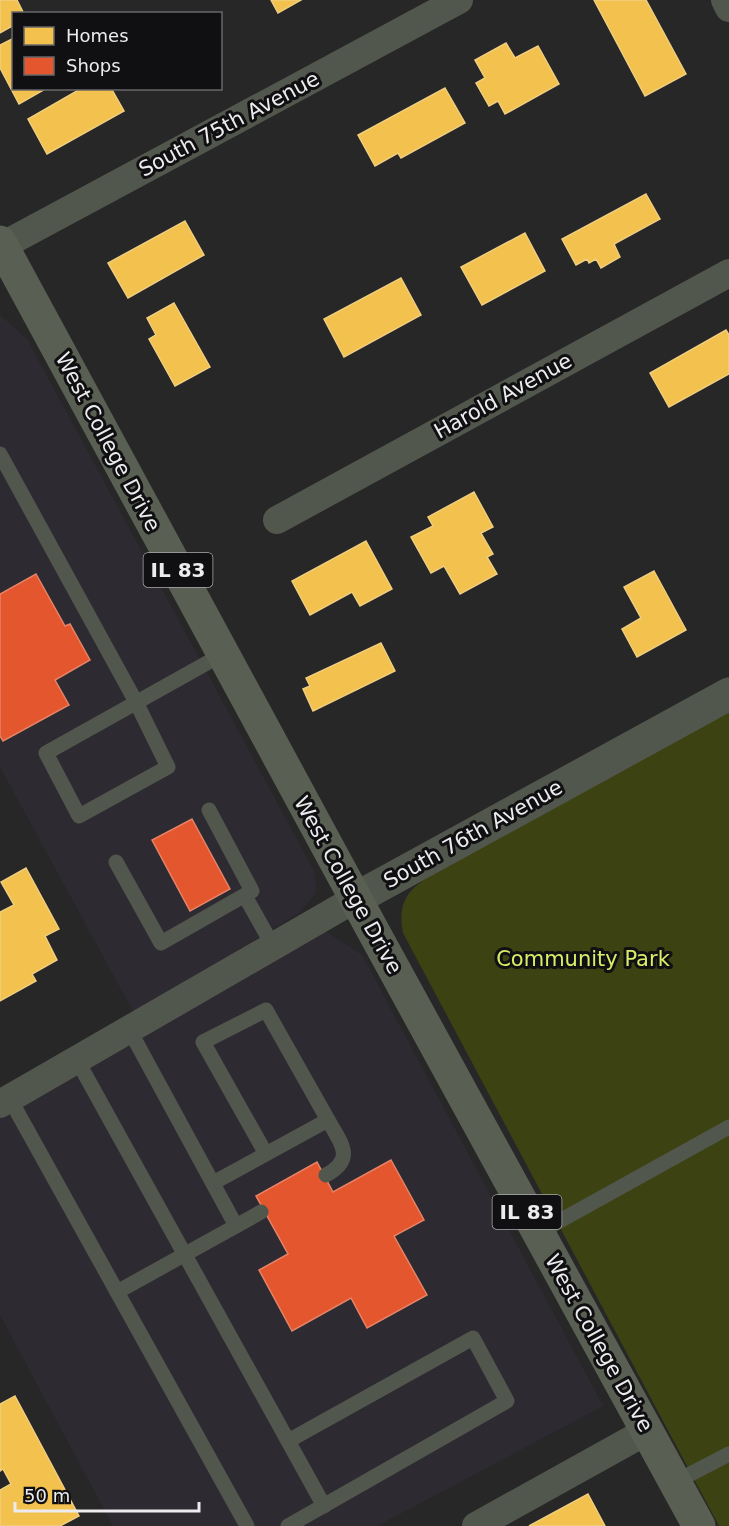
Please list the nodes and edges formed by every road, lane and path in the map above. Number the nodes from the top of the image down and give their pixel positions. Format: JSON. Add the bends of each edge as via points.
{"nodes":[{"id":1,"x":459,"y":0,"type":"edge"},
{"id":2,"x":724,"y":0,"type":"edge"},
{"id":3,"x":729,"y":8,"type":"edge"},
{"id":4,"x":1,"y":245,"type":"edge"},
{"id":5,"x":729,"y":273,"type":"edge"},
{"id":6,"x":0,"y":454,"type":"edge"},
{"id":7,"x":277,"y":520,"type":"dead end"},
{"id":8,"x":223,"y":654,"type":"junction"},
{"id":9,"x":729,"y":694,"type":"edge"},
{"id":10,"x":136,"y":702,"type":"junction"},
{"id":11,"x":208,"y":810,"type":"dead end"},
{"id":12,"x":116,"y":862,"type":"dead end"},
{"id":13,"x":245,"y":896,"type":"junction"},
{"id":14,"x":355,"y":899,"type":"junction"},
{"id":15,"x":273,"y":946,"type":"junction"},
{"id":16,"x":129,"y":1029,"type":"junction"},
{"id":17,"x":77,"y":1060,"type":"junction"},
{"id":18,"x":5,"y":1101,"type":"edge"},
{"id":19,"x":328,"y":1120,"type":"junction"},
{"id":20,"x":729,"y":1127,"type":"edge"},
{"id":21,"x":266,"y":1154,"type":"junction"},
{"id":22,"x":326,"y":1175,"type":"dead end"},
{"id":23,"x":213,"y":1183,"type":"junction"},
{"id":24,"x":261,"y":1212,"type":"dead end"},
{"id":25,"x":236,"y":1226,"type":"junction"},
{"id":26,"x":538,"y":1233,"type":"junction"},
{"id":27,"x":184,"y":1254,"type":"junction"},
{"id":28,"x":117,"y":1292,"type":"junction"},
{"id":29,"x":647,"y":1431,"type":"junction"},
{"id":30,"x":288,"y":1441,"type":"junction"},
{"id":31,"x":729,"y":1454,"type":"edge"},
{"id":32,"x":675,"y":1482,"type":"junction"},
{"id":33,"x":324,"y":1506,"type":"junction"},
{"id":34,"x":247,"y":1526,"type":"edge"},
{"id":35,"x":288,"y":1526,"type":"edge"},
{"id":36,"x":476,"y":1526,"type":"edge"},
{"id":37,"x":699,"y":1526,"type":"edge"}],
"edges":[{"from":1,"to":4,"type":"street","name":"South 75th Avenue"},
{"from":2,"to":3,"type":"street"},
{"from":4,"to":8,"type":"main road","name":"West College Drive","number":"IL 83"},
{"from":5,"to":7,"type":"street","name":"Harold Avenue"},
{"from":6,"to":10,"type":"lane"},
{"from":8,"to":10,"type":"lane"},
{"from":8,"to":14,"type":"main road","name":"West College Drive","number":"IL 83"},
{"from":9,"to":14,"type":"street","name":"South 76th Avenue"},
{"from":10,"to":10,"type":"lane","via":[[46,753],[79,816],[168,767]]},
{"from":11,"to":13,"type":"lane","via":[[252,891]]},
{"from":12,"to":13,"type":"lane","via":[[161,943]]},
{"from":13,"to":15,"type":"lane"},
{"from":14,"to":15,"type":"street","name":"South 76th Avenue"},
{"from":14,"to":26,"type":"main road","name":"West College Drive","number":"IL 83"},
{"from":15,"to":16,"type":"street","name":"South 76th Avenue"},
{"from":16,"to":17,"type":"street","name":"South 76th Avenue"},
{"from":16,"to":23,"type":"lane"},
{"from":17,"to":18,"type":"street","name":"South 76th Avenue"},
{"from":17,"to":27,"type":"lane"},
{"from":18,"to":28,"type":"lane"},
{"from":19,"to":21,"type":"lane"},
{"from":19,"to":21,"type":"lane","via":[[266,1010],[203,1042]]},
{"from":19,"to":22,"type":"lane","via":[[344,1153],[342,1163]]},
{"from":20,"to":26,"type":"lane"},
{"from":21,"to":23,"type":"lane"},
{"from":23,"to":25,"type":"lane"},
{"from":24,"to":25,"type":"lane"},
{"from":25,"to":27,"type":"lane"},
{"from":26,"to":29,"type":"main road","name":"West College Drive","number":"IL 83"},
{"from":27,"to":28,"type":"lane"},
{"from":27,"to":30,"type":"lane"},
{"from":28,"to":34,"type":"lane"},
{"from":29,"to":32,"type":"main road","name":"West College Drive","number":"IL 83"},
{"from":29,"to":36,"type":"street"},
{"from":30,"to":33,"type":"lane"},
{"from":30,"to":33,"type":"lane","via":[[473,1338],[507,1401]]},
{"from":31,"to":32,"type":"lane"},
{"from":32,"to":37,"type":"main road","name":"West College Drive","number":"IL 83"},
{"from":33,"to":35,"type":"lane"}]}
